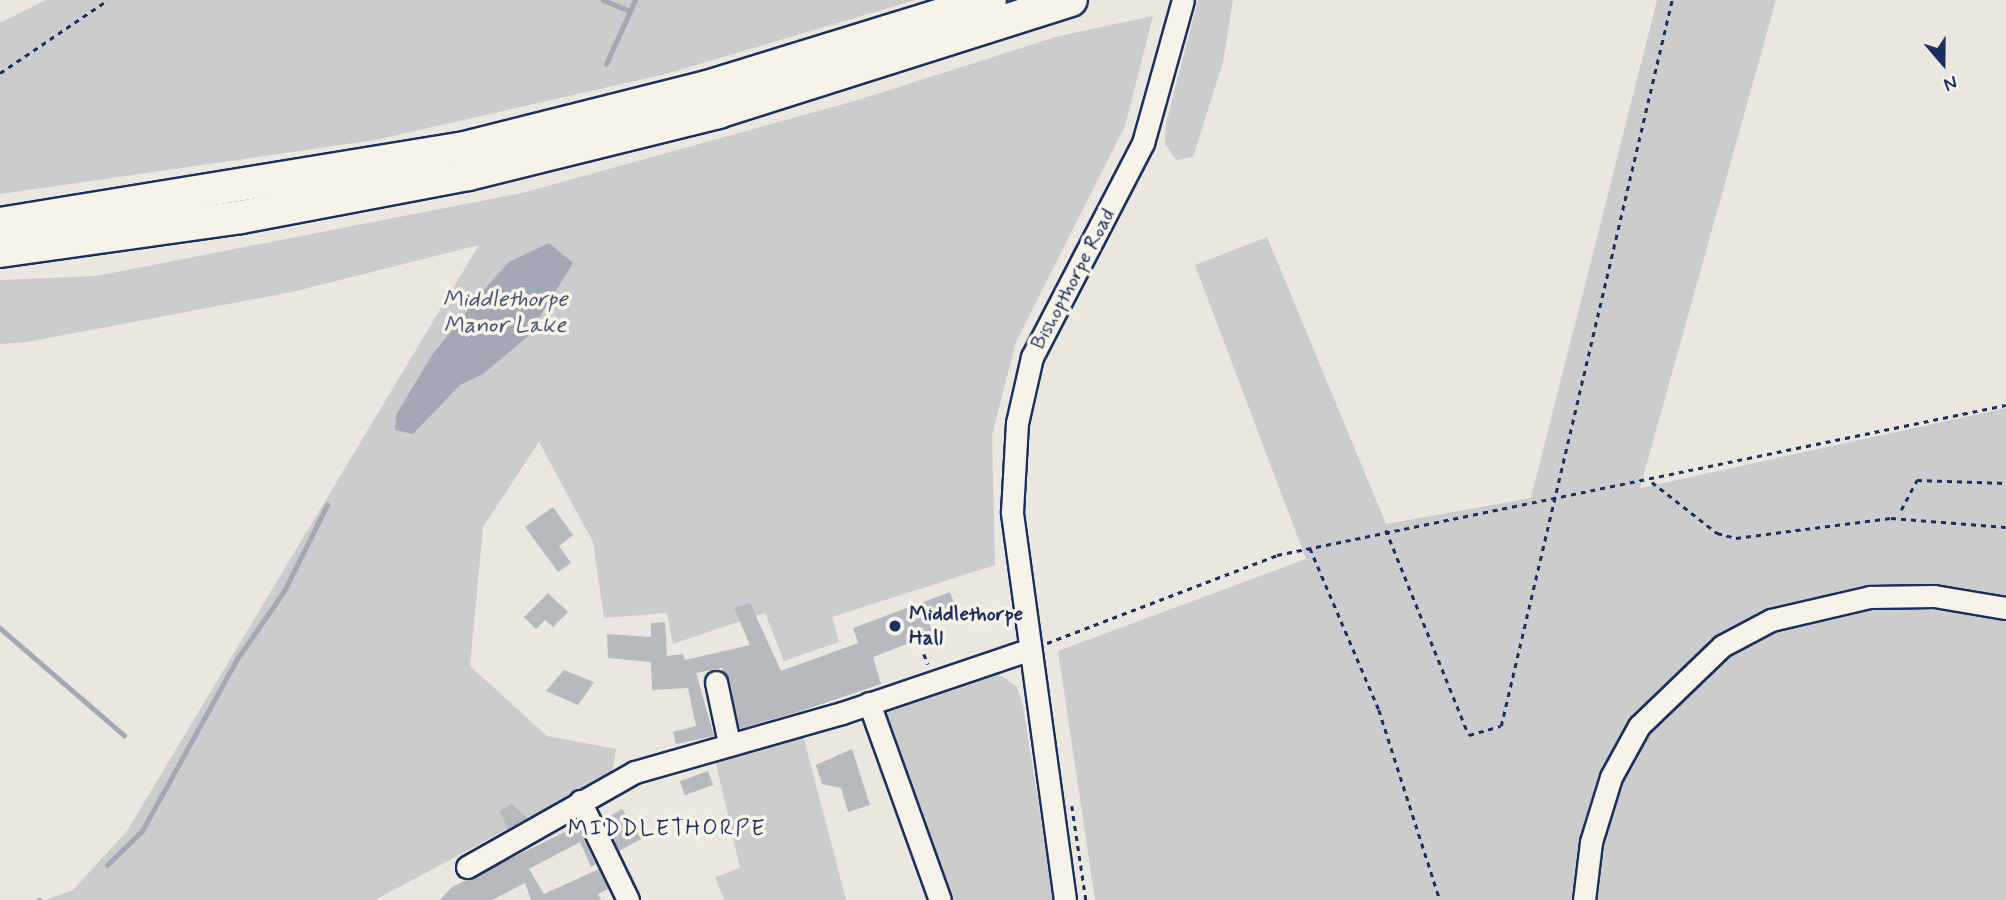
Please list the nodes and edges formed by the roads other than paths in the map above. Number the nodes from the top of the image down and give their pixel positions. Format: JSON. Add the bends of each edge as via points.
{"nodes":[{"id":1,"x":990,"y":0,"type":"edge"},
{"id":2,"x":1071,"y":0,"type":"edge"},
{"id":3,"x":1181,"y":7,"type":"edge"},
{"id":4,"x":0,"y":242,"type":"edge"},
{"id":5,"x":2006,"y":608,"type":"edge"},
{"id":6,"x":1027,"y":650,"type":"junction"},
{"id":7,"x":716,"y":682,"type":"dead end"},
{"id":8,"x":869,"y":703,"type":"junction"},
{"id":9,"x":729,"y":743,"type":"junction"},
{"id":10,"x":580,"y":801,"type":"junction"},
{"id":11,"x":467,"y":867,"type":"dead end"},
{"id":12,"x":628,"y":900,"type":"edge"},
{"id":13,"x":940,"y":900,"type":"edge"},
{"id":14,"x":1065,"y":900,"type":"edge"},
{"id":15,"x":1584,"y":900,"type":"edge"}],
"edges":[{"from":1,"to":4,"type":"highway","via":[[707,87],[460,149]]},
{"from":2,"to":4,"type":"highway","via":[[718,112],[468,174],[241,217]]},
{"from":3,"to":6,"type":"street","name":"Bishopthorpe Road","via":[[1143,143],[1032,357],[1012,467]]},
{"from":5,"to":15,"type":"street","via":[[1934,596],[1870,597],[1771,620],[1721,646],[1639,726],[1611,777],[1591,842]]},
{"from":6,"to":8,"type":"street"},
{"from":6,"to":14,"type":"street","name":"Bishopthorpe Road"},
{"from":7,"to":9,"type":"street"},
{"from":8,"to":9,"type":"street"},
{"from":8,"to":13,"type":"street"},
{"from":9,"to":10,"type":"street","via":[[651,765]]},
{"from":10,"to":11,"type":"street"},
{"from":10,"to":12,"type":"street"}]}
